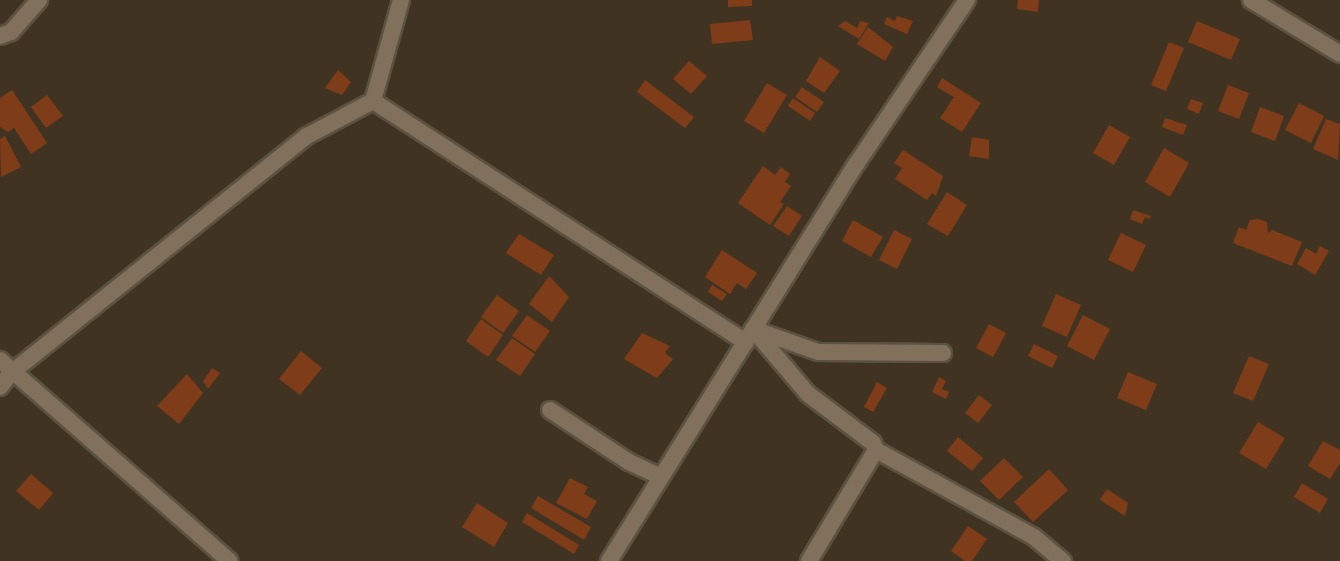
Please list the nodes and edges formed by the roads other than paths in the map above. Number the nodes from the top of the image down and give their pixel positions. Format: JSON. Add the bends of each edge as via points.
{"nodes":[{"id":1,"x":39,"y":0,"type":"edge"},
{"id":2,"x":401,"y":0,"type":"edge"},
{"id":3,"x":967,"y":0,"type":"edge"},
{"id":4,"x":1251,"y":0,"type":"edge"},
{"id":5,"x":0,"y":36,"type":"edge"},
{"id":6,"x":1340,"y":54,"type":"edge"},
{"id":7,"x":373,"y":101,"type":"junction"},
{"id":8,"x":749,"y":336,"type":"junction"},
{"id":9,"x":943,"y":352,"type":"dead end"},
{"id":10,"x":0,"y":360,"type":"edge"},
{"id":11,"x":11,"y":373,"type":"junction"},
{"id":12,"x":0,"y":387,"type":"edge"},
{"id":13,"x":550,"y":410,"type":"dead end"},
{"id":14,"x":876,"y":450,"type":"junction"},
{"id":15,"x":662,"y":477,"type":"junction"},
{"id":16,"x":230,"y":561,"type":"edge"},
{"id":17,"x":609,"y":561,"type":"edge"},
{"id":18,"x":809,"y":561,"type":"edge"},
{"id":19,"x":1063,"y":561,"type":"edge"}],
"edges":[{"from":1,"to":5,"type":"street","via":[[11,32]]},
{"from":2,"to":7,"type":"street"},
{"from":3,"to":8,"type":"street"},
{"from":4,"to":6,"type":"street"},
{"from":7,"to":8,"type":"street"},
{"from":7,"to":11,"type":"street","via":[[307,136]]},
{"from":8,"to":9,"type":"street","via":[[818,352]]},
{"from":8,"to":14,"type":"street","via":[[808,394]]},
{"from":8,"to":15,"type":"street"},
{"from":10,"to":11,"type":"street"},
{"from":11,"to":12,"type":"street"},
{"from":11,"to":16,"type":"street"},
{"from":13,"to":15,"type":"street","via":[[629,462]]},
{"from":14,"to":18,"type":"street"},
{"from":14,"to":19,"type":"street","via":[[1034,537]]},
{"from":15,"to":17,"type":"street"}]}
